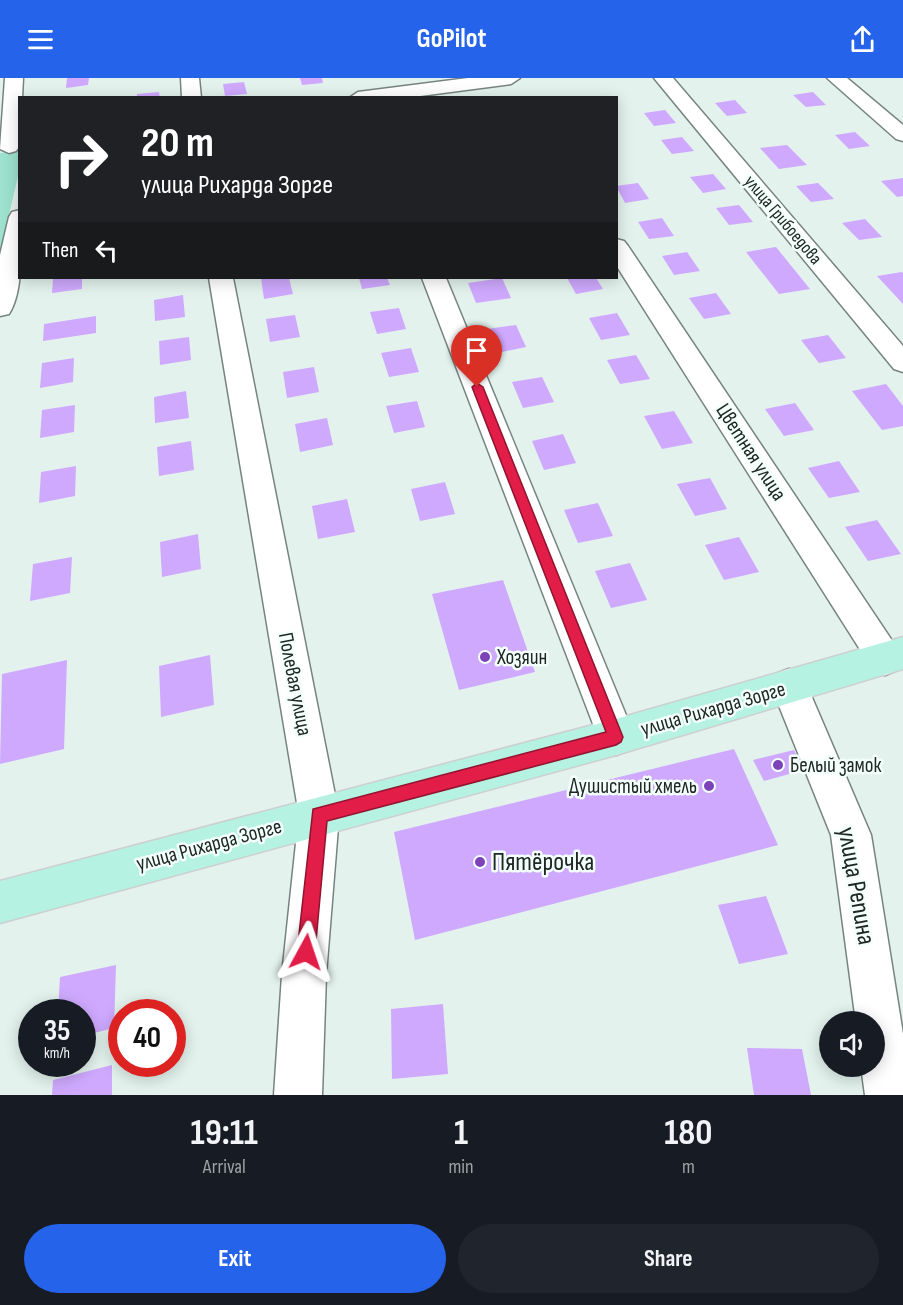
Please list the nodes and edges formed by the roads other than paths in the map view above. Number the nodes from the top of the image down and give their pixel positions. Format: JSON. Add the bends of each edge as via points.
{"nodes":[{"id":1,"x":14,"y":78,"type":"edge"},
{"id":2,"x":190,"y":78,"type":"edge"},
{"id":3,"x":355,"y":78,"type":"edge"},
{"id":4,"x":509,"y":78,"type":"edge"},
{"id":5,"x":663,"y":78,"type":"edge"},
{"id":6,"x":837,"y":78,"type":"edge"},
{"id":7,"x":192,"y":96,"type":"edge"},
{"id":8,"x":363,"y":96,"type":"edge"},
{"id":9,"x":371,"y":96,"type":"edge"},
{"id":10,"x":519,"y":96,"type":"edge"},
{"id":11,"x":903,"y":135,"type":"edge"},
{"id":12,"x":9,"y":147,"type":"edge"},
{"id":13,"x":18,"y":226,"type":"edge"},
{"id":14,"x":618,"y":249,"type":"edge"},
{"id":15,"x":221,"y":279,"type":"edge"},
{"id":16,"x":434,"y":279,"type":"edge"},
{"id":17,"x":0,"y":308,"type":"edge"},
{"id":18,"x":903,"y":363,"type":"edge"},
{"id":19,"x":894,"y":656,"type":"edge"},
{"id":20,"x":789,"y":687,"type":"junction"},
{"id":21,"x":616,"y":737,"type":"junction"},
{"id":22,"x":319,"y":815,"type":"junction"},
{"id":23,"x":0,"y":902,"type":"edge"},
{"id":24,"x":297,"y":1095,"type":"edge"},
{"id":25,"x":889,"y":1095,"type":"edge"}],
"edges":[{"from":1,"to":12,"type":"street"},
{"from":2,"to":7,"type":"street"},
{"from":3,"to":8,"type":"street"},
{"from":4,"to":9,"type":"street"},
{"from":4,"to":10,"type":"street"},
{"from":5,"to":18,"type":"street","name":"улица Грибоедова"},
{"from":6,"to":11,"type":"street"},
{"from":13,"to":17,"type":"street"},
{"from":14,"to":19,"type":"street","name":"Цветная улица"},
{"from":15,"to":22,"type":"street","name":"Полевая улица"},
{"from":16,"to":21,"type":"street"},
{"from":19,"to":20,"type":"main road","name":"улица Рихарда Зорге"},
{"from":20,"to":21,"type":"main road","name":"улица Рихарда Зорге"},
{"from":20,"to":25,"type":"street","name":"улица Репина","via":[[851,835]]},
{"from":21,"to":22,"type":"main road","name":"улица Рихарда Зорге"},
{"from":22,"to":23,"type":"main road","name":"улица Рихарда Зорге"},
{"from":22,"to":24,"type":"street","name":"Полевая улица"}]}
